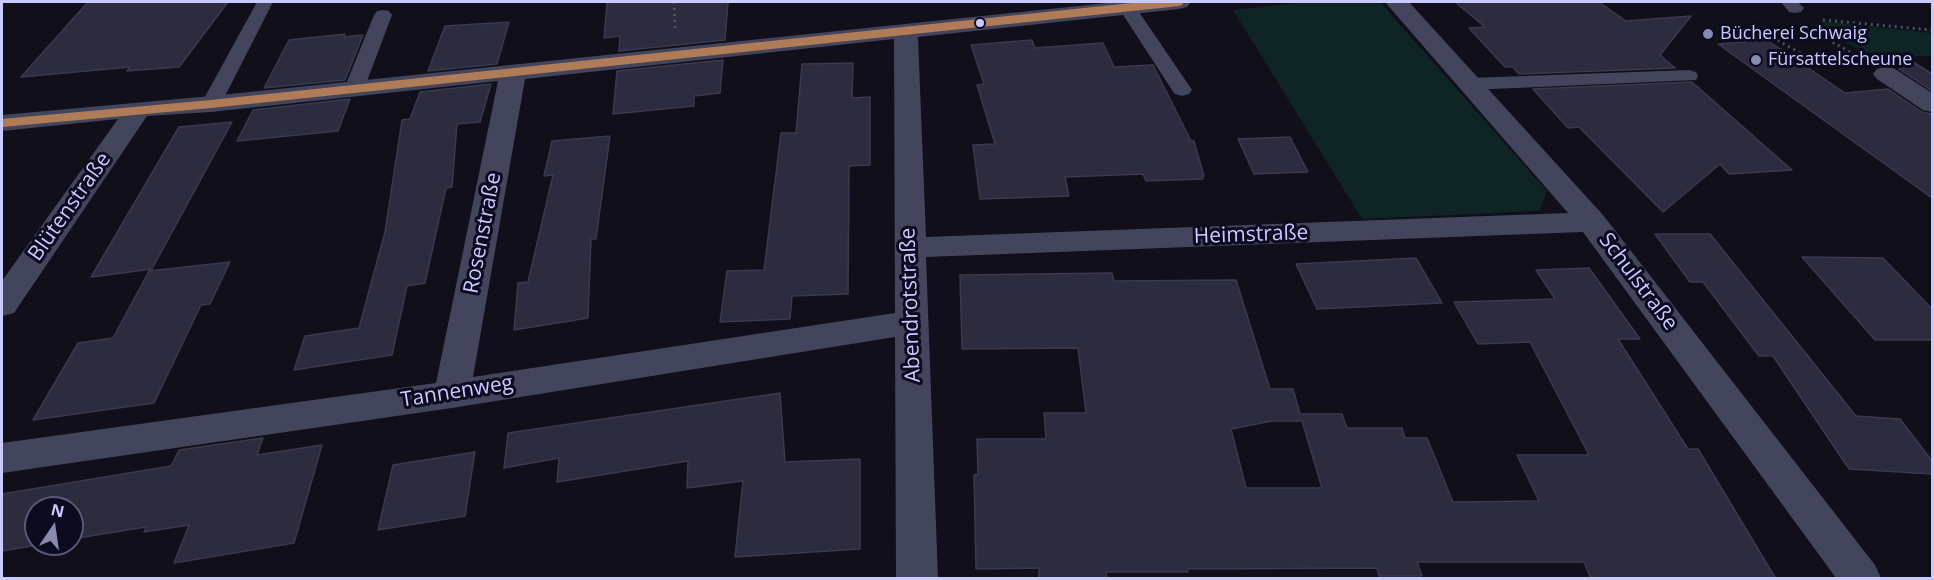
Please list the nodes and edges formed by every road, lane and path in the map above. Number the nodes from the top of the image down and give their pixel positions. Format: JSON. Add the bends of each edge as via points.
{"nodes":[{"id":1,"x":265,"y":2,"type":"edge"},
{"id":2,"x":992,"y":2,"type":"edge"},
{"id":3,"x":1179,"y":2,"type":"edge"},
{"id":4,"x":1397,"y":2,"type":"edge"},
{"id":5,"x":1127,"y":7,"type":"junction"},
{"id":6,"x":1795,"y":9,"type":"edge"},
{"id":7,"x":383,"y":15,"type":"dead end"},
{"id":8,"x":1026,"y":17,"type":"junction"},
{"id":9,"x":1802,"y":30,"type":"dead end"},
{"id":10,"x":1812,"y":30,"type":"junction"},
{"id":11,"x":1932,"y":30,"type":"edge"},
{"id":12,"x":1761,"y":31,"type":"junction"},
{"id":13,"x":1781,"y":31,"type":"dead end"},
{"id":14,"x":906,"y":32,"type":"junction"},
{"id":15,"x":1726,"y":34,"type":"dead end"},
{"id":16,"x":1849,"y":53,"type":"junction"},
{"id":17,"x":513,"y":72,"type":"junction"},
{"id":18,"x":1886,"y":74,"type":"joint"},
{"id":19,"x":1689,"y":76,"type":"dead end"},
{"id":20,"x":1470,"y":84,"type":"junction"},
{"id":21,"x":354,"y":89,"type":"junction"},
{"id":22,"x":1182,"y":90,"type":"dead end"},
{"id":23,"x":211,"y":104,"type":"junction"},
{"id":24,"x":1932,"y":104,"type":"edge"},
{"id":25,"x":139,"y":109,"type":"junction"},
{"id":26,"x":2,"y":123,"type":"edge"},
{"id":27,"x":1592,"y":222,"type":"junction"},
{"id":28,"x":909,"y":248,"type":"junction"},
{"id":29,"x":2,"y":305,"type":"edge"},
{"id":30,"x":912,"y":322,"type":"junction"},
{"id":31,"x":452,"y":394,"type":"junction"},
{"id":32,"x":2,"y":458,"type":"edge"},
{"id":33,"x":916,"y":579,"type":"edge"},
{"id":34,"x":1860,"y":579,"type":"edge"}],
"edges":[{"from":1,"to":23,"type":"lane"},
{"from":2,"to":8,"type":"street"},
{"from":3,"to":5,"type":"street"},
{"from":4,"to":20,"type":"street","name":"Schulstraße"},
{"from":5,"to":8,"type":"street"},
{"from":5,"to":22,"type":"lane"},
{"from":6,"to":10,"type":"path"},
{"from":6,"to":11,"type":"path"},
{"from":7,"to":21,"type":"lane"},
{"from":8,"to":14,"type":"street"},
{"from":9,"to":10,"type":"path"},
{"from":10,"to":16,"type":"path"},
{"from":12,"to":13,"type":"path"},
{"from":12,"to":15,"type":"path"},
{"from":12,"to":16,"type":"path","via":[[1811,58]]},
{"from":14,"to":17,"type":"street"},
{"from":14,"to":28,"type":"street","name":"Abendrotstraße"},
{"from":16,"to":18,"type":"path"},
{"from":17,"to":21,"type":"street"},
{"from":17,"to":31,"type":"street","name":"Rosenstraße"},
{"from":18,"to":24,"type":"street"},
{"from":19,"to":20,"type":"lane"},
{"from":20,"to":27,"type":"street","name":"Schulstraße"},
{"from":21,"to":23,"type":"street"},
{"from":23,"to":25,"type":"street"},
{"from":25,"to":26,"type":"street"},
{"from":25,"to":29,"type":"street","name":"Blütenstraße"},
{"from":27,"to":28,"type":"street","name":"Heimstraße"},
{"from":27,"to":34,"type":"street","name":"Schulstraße"},
{"from":28,"to":30,"type":"street","name":"Abendrotstraße"},
{"from":30,"to":31,"type":"street","name":"Tannenweg"},
{"from":30,"to":33,"type":"street","name":"Abendrotstraße"},
{"from":31,"to":32,"type":"street","name":"Tannenweg"}]}
